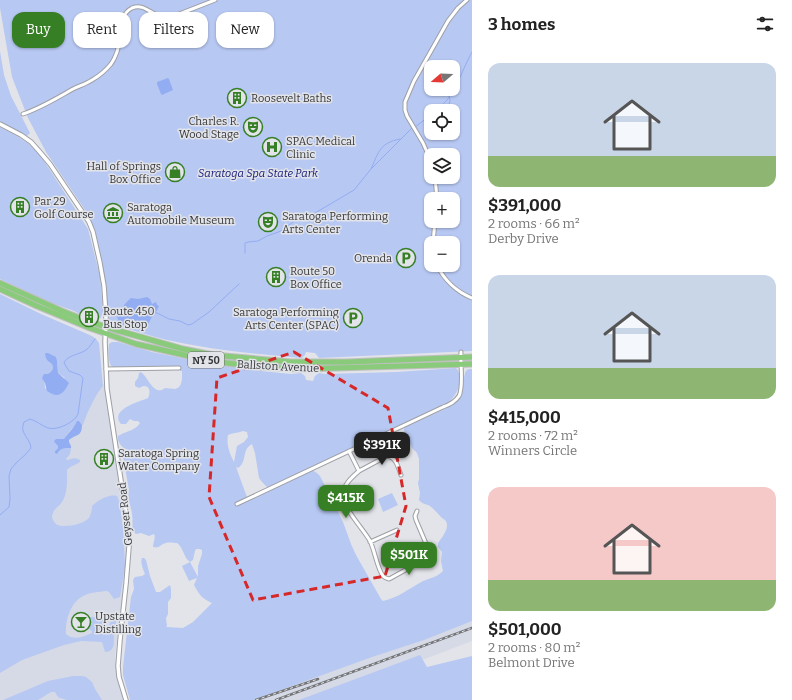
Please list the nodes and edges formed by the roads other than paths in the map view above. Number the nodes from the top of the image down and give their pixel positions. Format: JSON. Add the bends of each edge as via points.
{"nodes":[{"id":1,"x":215,"y":0,"type":"edge"},
{"id":2,"x":467,"y":0,"type":"edge"},
{"id":3,"x":23,"y":114,"type":"dead end"},
{"id":4,"x":0,"y":124,"type":"edge"},
{"id":5,"x":425,"y":148,"type":"edge"},
{"id":6,"x":441,"y":272,"type":"edge"},
{"id":7,"x":0,"y":283,"type":"edge"},
{"id":8,"x":0,"y":289,"type":"edge"},
{"id":9,"x":472,"y":298,"type":"edge"},
{"id":10,"x":105,"y":327,"type":"junction"},
{"id":11,"x":105,"y":333,"type":"junction"},
{"id":12,"x":461,"y":354,"type":"junction"},
{"id":13,"x":472,"y":357,"type":"edge"},
{"id":14,"x":461,"y":364,"type":"junction"},
{"id":15,"x":472,"y":364,"type":"edge"},
{"id":16,"x":179,"y":368,"type":"dead end"},
{"id":17,"x":106,"y":369,"type":"junction"},
{"id":18,"x":349,"y":451,"type":"junction"},
{"id":19,"x":359,"y":471,"type":"junction"},
{"id":20,"x":401,"y":475,"type":"dead end"},
{"id":21,"x":237,"y":504,"type":"dead end"},
{"id":22,"x":417,"y":512,"type":"dead end"},
{"id":23,"x":397,"y":530,"type":"dead end"},
{"id":24,"x":370,"y":542,"type":"junction"},
{"id":25,"x":126,"y":700,"type":"edge"}],
"edges":[{"from":1,"to":3,"type":"street","via":[[169,18],[159,17],[142,7],[128,10],[122,21],[116,55],[106,70],[93,80]]},
{"from":2,"to":5,"type":"street","via":[[448,21],[405,102],[408,119]]},
{"from":4,"to":10,"type":"street","name":"Geyser Road","via":[[31,142],[50,164],[89,222],[104,286]]},
{"from":6,"to":9,"type":"street","via":[[461,292]]},
{"from":7,"to":10,"type":"highway","name":"Ballston Avenue","number":"NY 50"},
{"from":8,"to":11,"type":"highway","name":"Ballston Avenue","number":"NY 50"},
{"from":10,"to":11,"type":"street","name":"Geyser Road"},
{"from":10,"to":12,"type":"highway","name":"Ballston Avenue","number":"NY 50","via":[[183,349],[251,359],[346,362]]},
{"from":11,"to":14,"type":"highway","name":"Ballston Avenue","number":"NY 50","via":[[136,344],[191,357],[258,367],[300,370]]},
{"from":11,"to":17,"type":"street","name":"Geyser Road"},
{"from":12,"to":13,"type":"highway","name":"Ballston Avenue","number":"NY 50"},
{"from":12,"to":14,"type":"street"},
{"from":14,"to":15,"type":"highway","name":"Ballston Avenue","number":"NY 50"},
{"from":14,"to":18,"type":"street","via":[[461,386],[459,396],[454,401]]},
{"from":16,"to":17,"type":"street"},
{"from":17,"to":25,"type":"street","name":"Geyser Road","via":[[129,533],[118,666]]},
{"from":18,"to":19,"type":"street"},
{"from":18,"to":21,"type":"street"},
{"from":19,"to":20,"type":"street","via":[[382,458],[391,456]]},
{"from":19,"to":24,"type":"street","via":[[346,484],[343,496],[347,507]]},
{"from":22,"to":24,"type":"street","via":[[416,520],[430,553],[427,558],[389,579],[385,578]]},
{"from":23,"to":24,"type":"street"}]}
